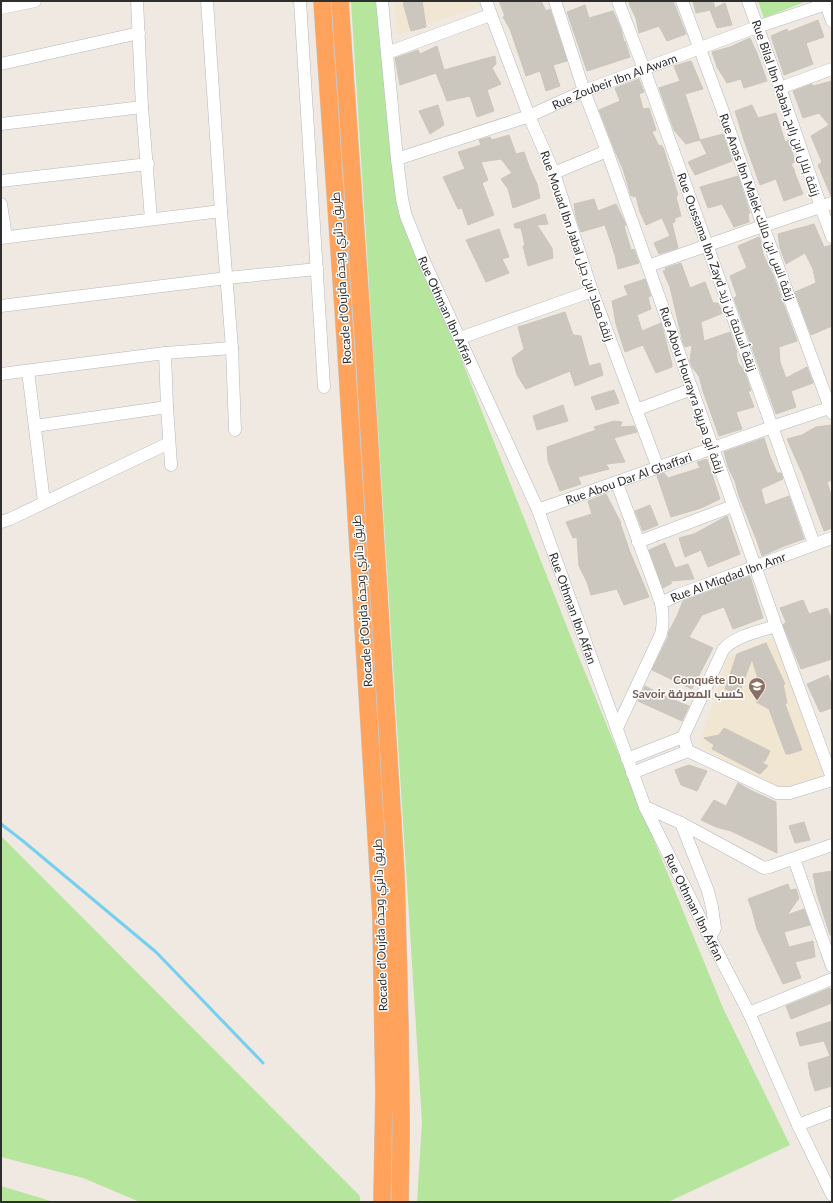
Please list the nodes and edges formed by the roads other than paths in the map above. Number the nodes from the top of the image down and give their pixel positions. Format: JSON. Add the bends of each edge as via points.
{"nodes":[{"id":1,"x":35,"y":1,"type":"edge"},
{"id":2,"x":137,"y":1,"type":"edge"},
{"id":3,"x":206,"y":1,"type":"edge"},
{"id":4,"x":300,"y":1,"type":"edge"},
{"id":5,"x":322,"y":1,"type":"edge"},
{"id":6,"x":340,"y":1,"type":"edge"},
{"id":7,"x":382,"y":1,"type":"edge"},
{"id":8,"x":486,"y":1,"type":"edge"},
{"id":9,"x":555,"y":1,"type":"edge"},
{"id":10,"x":618,"y":1,"type":"edge"},
{"id":11,"x":682,"y":1,"type":"edge"},
{"id":12,"x":748,"y":1,"type":"edge"},
{"id":13,"x":829,"y":3,"type":"edge"},
{"id":14,"x":1,"y":8,"type":"edge"},
{"id":15,"x":490,"y":15,"type":"junction"},
{"id":16,"x":832,"y":21,"type":"edge"},
{"id":17,"x":757,"y":27,"type":"junction"},
{"id":18,"x":139,"y":33,"type":"junction"},
{"id":19,"x":700,"y":48,"type":"junction"},
{"id":20,"x":387,"y":53,"type":"junction"},
{"id":21,"x":1,"y":64,"type":"edge"},
{"id":22,"x":644,"y":69,"type":"junction"},
{"id":23,"x":832,"y":69,"type":"edge"},
{"id":24,"x":780,"y":88,"type":"junction"},
{"id":25,"x":584,"y":91,"type":"junction"},
{"id":26,"x":142,"y":107,"type":"junction"},
{"id":27,"x":529,"y":116,"type":"junction"},
{"id":28,"x":1,"y":124,"type":"edge"},
{"id":29,"x":607,"y":151,"type":"junction"},
{"id":30,"x":397,"y":159,"type":"junction"},
{"id":31,"x":148,"y":164,"type":"junction"},
{"id":32,"x":554,"y":173,"type":"junction"},
{"id":33,"x":1,"y":181,"type":"edge"},
{"id":34,"x":1,"y":204,"type":"edge"},
{"id":35,"x":826,"y":205,"type":"edge"},
{"id":36,"x":221,"y":211,"type":"junction"},
{"id":37,"x":151,"y":220,"type":"junction"},
{"id":38,"x":763,"y":226,"type":"junction"},
{"id":39,"x":832,"y":237,"type":"edge"},
{"id":40,"x":3,"y":238,"type":"edge"},
{"id":41,"x":707,"y":246,"type":"junction"},
{"id":42,"x":648,"y":266,"type":"junction"},
{"id":43,"x":317,"y":269,"type":"junction"},
{"id":44,"x":227,"y":278,"type":"junction"},
{"id":45,"x":592,"y":291,"type":"junction"},
{"id":46,"x":1,"y":306,"type":"edge"},
{"id":47,"x":460,"y":338,"type":"junction"},
{"id":48,"x":232,"y":348,"type":"junction"},
{"id":49,"x":165,"y":353,"type":"junction"},
{"id":50,"x":28,"y":371,"type":"junction"},
{"id":51,"x":1,"y":374,"type":"edge"},
{"id":52,"x":324,"y":387,"type":"dead end"},
{"id":53,"x":692,"y":389,"type":"junction"},
{"id":54,"x":167,"y":407,"type":"junction"},
{"id":55,"x":831,"y":409,"type":"edge"},
{"id":56,"x":636,"y":410,"type":"junction"},
{"id":57,"x":35,"y":426,"type":"junction"},
{"id":58,"x":772,"y":427,"type":"junction"},
{"id":59,"x":234,"y":430,"type":"dead end"},
{"id":60,"x":169,"y":443,"type":"junction"},
{"id":61,"x":713,"y":449,"type":"junction"},
{"id":62,"x":171,"y":465,"type":"dead end"},
{"id":63,"x":658,"y":468,"type":"junction"},
{"id":64,"x":616,"y":483,"type":"junction"},
{"id":65,"x":44,"y":502,"type":"junction"},
{"id":66,"x":733,"y":506,"type":"junction"},
{"id":67,"x":538,"y":510,"type":"junction"},
{"id":68,"x":1,"y":522,"type":"edge"},
{"id":69,"x":832,"y":538,"type":"edge"},
{"id":70,"x":638,"y":542,"type":"junction"},
{"id":71,"x":814,"y":544,"type":"junction"},
{"id":72,"x":755,"y":566,"type":"junction"},
{"id":73,"x":661,"y":602,"type":"junction"},
{"id":74,"x":776,"y":626,"type":"junction"},
{"id":75,"x":617,"y":728,"type":"junction"},
{"id":76,"x":683,"y":737,"type":"junction"},
{"id":77,"x":688,"y":751,"type":"junction"},
{"id":78,"x":627,"y":759,"type":"junction"},
{"id":79,"x":632,"y":773,"type":"junction"},
{"id":80,"x":832,"y":779,"type":"edge"},
{"id":81,"x":644,"y":807,"type":"junction"},
{"id":82,"x":681,"y":823,"type":"junction"},
{"id":83,"x":832,"y":845,"type":"edge"},
{"id":84,"x":794,"y":859,"type":"junction"},
{"id":85,"x":710,"y":938,"type":"junction"},
{"id":86,"x":832,"y":966,"type":"edge"},
{"id":87,"x":832,"y":979,"type":"edge"},
{"id":88,"x":749,"y":1013,"type":"junction"},
{"id":89,"x":832,"y":1112,"type":"edge"},
{"id":90,"x":798,"y":1125,"type":"junction"},
{"id":91,"x":830,"y":1187,"type":"edge"},
{"id":92,"x":382,"y":1202,"type":"edge"},
{"id":93,"x":400,"y":1202,"type":"edge"}],
"edges":[{"from":1,"to":14,"type":"street"},
{"from":2,"to":18,"type":"street"},
{"from":3,"to":36,"type":"street"},
{"from":4,"to":43,"type":"street"},
{"from":5,"to":92,"type":"highway","name":"Rocade d'Oujda طريق دائري وجدة","via":[[381,916],[384,1086]]},
{"from":6,"to":93,"type":"highway","name":"Rocade d'Oujda طريق دائري وجدة","via":[[396,874],[400,1028]]},
{"from":7,"to":20,"type":"street","name":"Rue Othman Ibn Affan"},
{"from":8,"to":15,"type":"street","name":"Rue Mouad Ibn Jabal زنقة معاد ابن جبل"},
{"from":9,"to":25,"type":"street","name":"Rue Abou Hourayra زنقة أبو هريرة"},
{"from":10,"to":22,"type":"street","name":"Rue Oussama Ibn Zayd زنقة أسامة بن زيد"},
{"from":11,"to":19,"type":"street","name":"Rue Anas Ibn Malek زنقة انس ابن مالك"},
{"from":12,"to":17,"type":"street","name":"Rue Bilal Ibn Rabah زنقة بلال ابن رابح"},
{"from":13,"to":16,"type":"street"},
{"from":13,"to":17,"type":"street","name":"Rue Zoubeir Ibn Al Awam"},
{"from":15,"to":20,"type":"street"},
{"from":15,"to":27,"type":"street","name":"Rue Mouad Ibn Jabal زنقة معاد ابن جبل"},
{"from":17,"to":19,"type":"street","name":"Rue Zoubeir Ibn Al Awam"},
{"from":17,"to":24,"type":"street","name":"Rue Bilal Ibn Rabah زنقة بلال ابن رابح"},
{"from":18,"to":21,"type":"street"},
{"from":18,"to":26,"type":"street"},
{"from":19,"to":22,"type":"street","name":"Rue Zoubeir Ibn Al Awam"},
{"from":19,"to":38,"type":"street","name":"Rue Anas Ibn Malek زنقة انس ابن مالك"},
{"from":20,"to":30,"type":"street","name":"Rue Othman Ibn Affan"},
{"from":22,"to":25,"type":"street","name":"Rue Zoubeir Ibn Al Awam"},
{"from":22,"to":41,"type":"street","name":"Rue Oussama Ibn Zayd زنقة أسامة بن زيد"},
{"from":23,"to":24,"type":"street"},
{"from":24,"to":35,"type":"street","name":"Rue Bilal Ibn Rabah زنقة بلال ابن رابح"},
{"from":25,"to":27,"type":"street","name":"Rue Zoubeir Ibn Al Awam"},
{"from":25,"to":29,"type":"street","name":"Rue Abou Hourayra زنقة أبو هريرة"},
{"from":26,"to":28,"type":"street"},
{"from":26,"to":31,"type":"street"},
{"from":27,"to":30,"type":"street","name":"Rue Zoubeir Ibn Al Awam"},
{"from":27,"to":32,"type":"street","name":"Rue Mouad Ibn Jabal زنقة معاد ابن جبل"},
{"from":29,"to":32,"type":"street"},
{"from":29,"to":42,"type":"street","name":"Rue Abou Hourayra زنقة أبو هريرة"},
{"from":30,"to":47,"type":"street","name":"Rue Othman Ibn Affan","via":[[406,216]]},
{"from":31,"to":33,"type":"street"},
{"from":31,"to":37,"type":"street"},
{"from":32,"to":45,"type":"street","name":"Rue Mouad Ibn Jabal زنقة معاد ابن جبل"},
{"from":34,"to":40,"type":"street"},
{"from":35,"to":38,"type":"street"},
{"from":35,"to":39,"type":"street","name":"Rue Bilal Ibn Rabah زنقة بلال ابن رابح"},
{"from":36,"to":37,"type":"street"},
{"from":36,"to":44,"type":"street"},
{"from":37,"to":40,"type":"street"},
{"from":38,"to":41,"type":"street"},
{"from":38,"to":55,"type":"street","name":"Rue Anas Ibn Malek زنقة انس ابن مالك"},
{"from":41,"to":42,"type":"street"},
{"from":41,"to":58,"type":"street","name":"Rue Oussama Ibn Zayd زنقة أسامة بن زيد"},
{"from":42,"to":53,"type":"street","name":"Rue Abou Hourayra زنقة أبو هريرة"},
{"from":43,"to":44,"type":"street"},
{"from":43,"to":52,"type":"street"},
{"from":44,"to":46,"type":"street"},
{"from":44,"to":48,"type":"street"},
{"from":45,"to":47,"type":"street"},
{"from":45,"to":56,"type":"street","name":"Rue Mouad Ibn Jabal زنقة معاد ابن جبل"},
{"from":47,"to":67,"type":"street","name":"Rue Othman Ibn Affan"},
{"from":48,"to":49,"type":"street"},
{"from":48,"to":59,"type":"street"},
{"from":49,"to":50,"type":"street"},
{"from":49,"to":54,"type":"street"},
{"from":50,"to":51,"type":"street"},
{"from":50,"to":57,"type":"street"},
{"from":53,"to":56,"type":"street"},
{"from":53,"to":61,"type":"street","name":"Rue Abou Hourayra زنقة أبو هريرة"},
{"from":54,"to":57,"type":"street"},
{"from":54,"to":60,"type":"street"},
{"from":55,"to":58,"type":"street","name":"Rue Abou Dar Al Ghaffari"},
{"from":56,"to":63,"type":"street","name":"Rue Mouad Ibn Jabal زنقة معاد ابن جبل"},
{"from":57,"to":65,"type":"street"},
{"from":58,"to":61,"type":"street","name":"Rue Abou Dar Al Ghaffari"},
{"from":58,"to":71,"type":"street","name":"Rue Oussama Ibn Zayd زنقة أسامة بن زيد"},
{"from":60,"to":62,"type":"street"},
{"from":60,"to":65,"type":"street"},
{"from":61,"to":63,"type":"street","name":"Rue Abou Dar Al Ghaffari"},
{"from":61,"to":66,"type":"street","name":"Rue Abou Hourayra زنقة أبو هريرة"},
{"from":63,"to":64,"type":"street","name":"Rue Abou Dar Al Ghaffari"},
{"from":64,"to":67,"type":"street","name":"Rue Abou Dar Al Ghaffari"},
{"from":64,"to":70,"type":"street"},
{"from":65,"to":68,"type":"street"},
{"from":66,"to":70,"type":"street"},
{"from":66,"to":72,"type":"street","name":"Rue Abou Hourayra زنقة أبو هريرة"},
{"from":67,"to":75,"type":"street","name":"Rue Othman Ibn Affan"},
{"from":69,"to":71,"type":"street","name":"Rue Al Miqdad Ibn Amr"},
{"from":70,"to":73,"type":"street"},
{"from":71,"to":72,"type":"street","name":"Rue Al Miqdad Ibn Amr"},
{"from":72,"to":73,"type":"street","name":"Rue Al Miqdad Ibn Amr"},
{"from":72,"to":74,"type":"street","name":"Rue Abou Hourayra زنقة أبو هريرة"},
{"from":73,"to":75,"type":"street","name":"Rue Al Miqdad Ibn Amr","via":[[661,634]]},
{"from":74,"to":76,"type":"street","via":[[726,646]]},
{"from":74,"to":80,"type":"street","name":"Rue Abou Hourayra زنقة أبو هريرة"},
{"from":75,"to":78,"type":"street","name":"Rue Othman Ibn Affan"},
{"from":76,"to":77,"type":"street"},
{"from":76,"to":78,"type":"street"},
{"from":77,"to":79,"type":"street"},
{"from":77,"to":80,"type":"street","via":[[777,792],[790,793]]},
{"from":78,"to":79,"type":"street","name":"Rue Othman Ibn Affan"},
{"from":79,"to":81,"type":"street","name":"Rue Othman Ibn Affan"},
{"from":81,"to":82,"type":"street"},
{"from":81,"to":85,"type":"street","name":"Rue Othman Ibn Affan"},
{"from":82,"to":84,"type":"street","via":[[764,868]]},
{"from":82,"to":85,"type":"street","via":[[708,891],[715,928]]},
{"from":83,"to":84,"type":"street"},
{"from":84,"to":86,"type":"street"},
{"from":85,"to":88,"type":"street","name":"Rue Othman Ibn Affan"},
{"from":87,"to":88,"type":"street"},
{"from":88,"to":90,"type":"street","name":"Rue Othman Ibn Affan"},
{"from":89,"to":90,"type":"street"},
{"from":90,"to":91,"type":"street","name":"Rue Othman Ibn Affan"}]}
